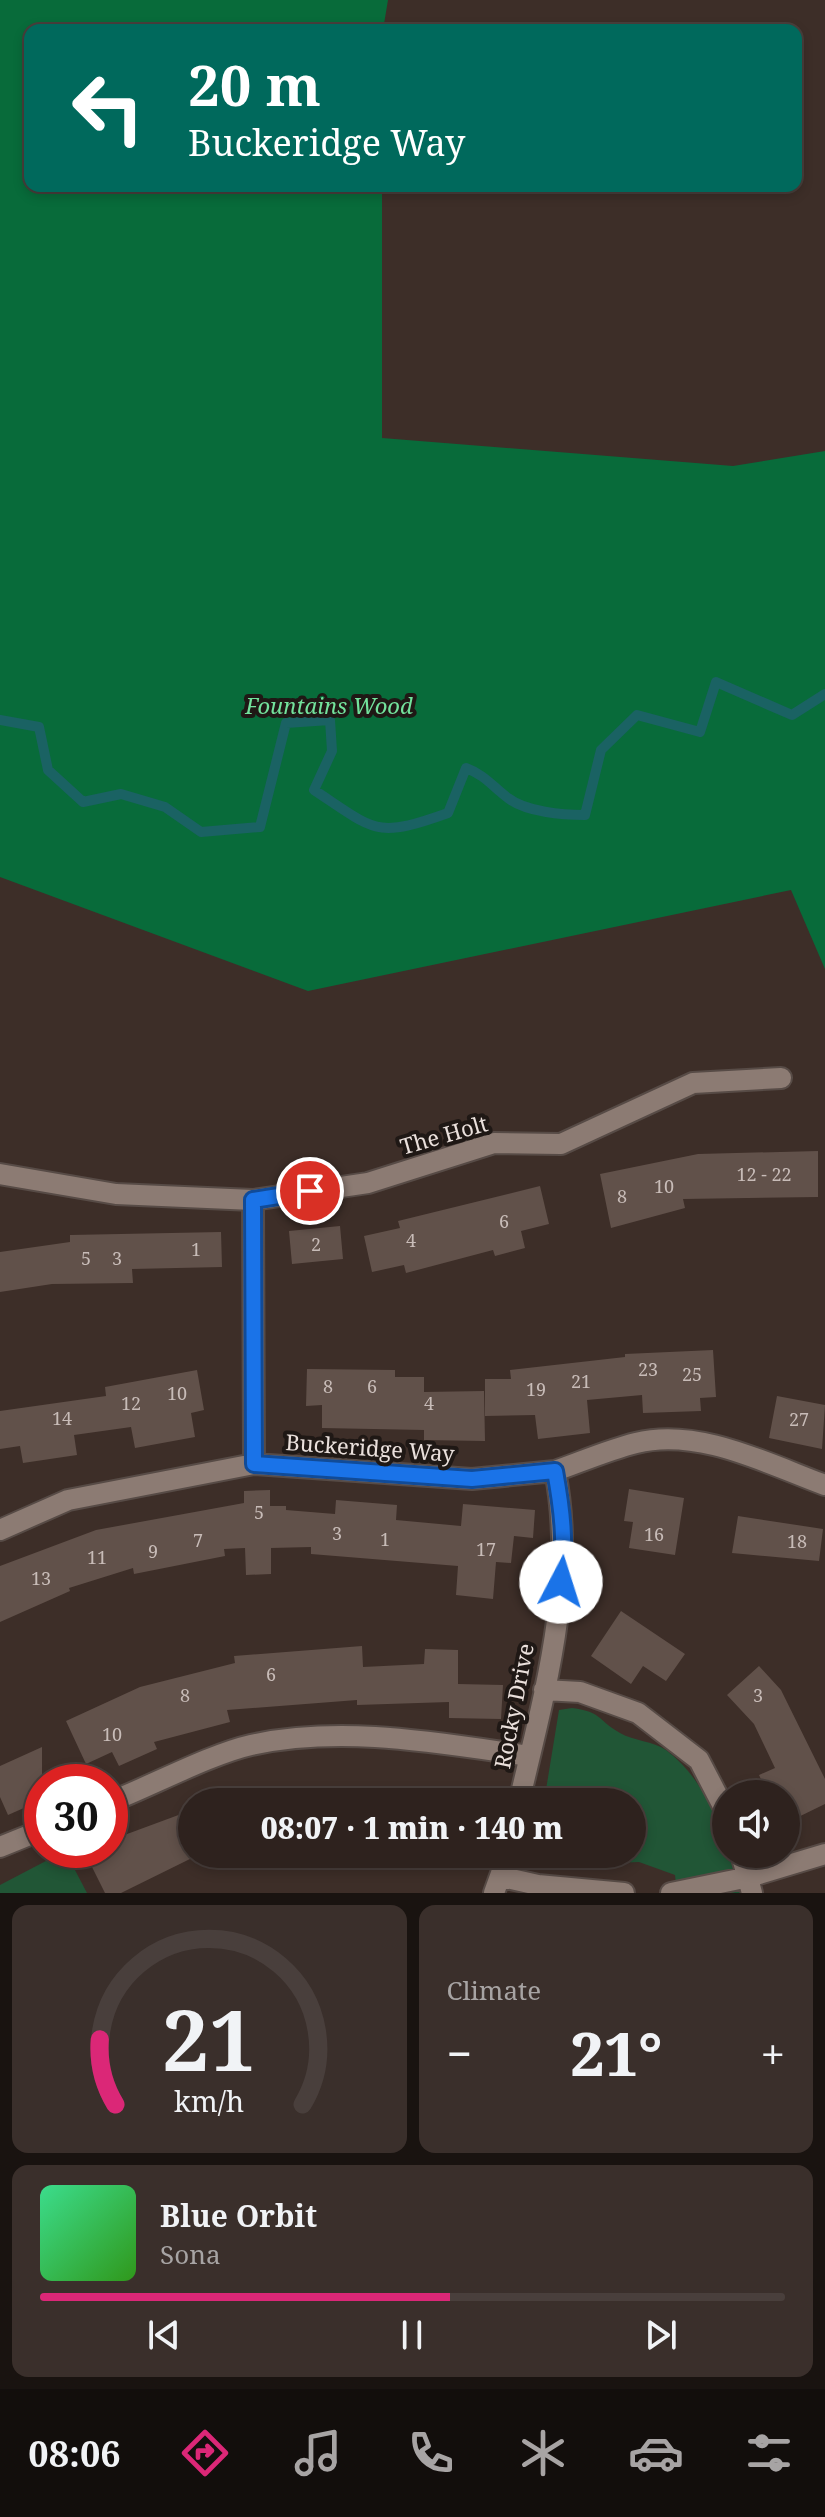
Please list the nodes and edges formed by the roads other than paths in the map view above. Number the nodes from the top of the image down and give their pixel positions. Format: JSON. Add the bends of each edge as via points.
{"nodes":[{"id":1,"x":781,"y":1078,"type":"dead end"},
{"id":2,"x":0,"y":1174,"type":"edge"},
{"id":3,"x":253,"y":1200,"type":"junction"},
{"id":4,"x":254,"y":1464,"type":"junction"},
{"id":5,"x":555,"y":1471,"type":"junction"},
{"id":6,"x":825,"y":1485,"type":"edge"},
{"id":7,"x":0,"y":1530,"type":"edge"},
{"id":8,"x":544,"y":1690,"type":"junction"},
{"id":9,"x":530,"y":1756,"type":"junction"},
{"id":10,"x":712,"y":1785,"type":"edge"},
{"id":11,"x":522,"y":1788,"type":"edge"},
{"id":12,"x":128,"y":1795,"type":"edge"},
{"id":13,"x":24,"y":1837,"type":"edge"},
{"id":14,"x":0,"y":1847,"type":"edge"},
{"id":15,"x":825,"y":1854,"type":"edge"},
{"id":16,"x":498,"y":1885,"type":"edge"},
{"id":17,"x":750,"y":1885,"type":"edge"},
{"id":18,"x":624,"y":1893,"type":"edge"},
{"id":19,"x":671,"y":1893,"type":"edge"}],
"edges":[{"from":1,"to":3,"type":"street","name":"The Holt","via":[[693,1083],[561,1144],[494,1143],[368,1183]]},
{"from":2,"to":3,"type":"street","name":"The Holt","via":[[116,1194]]},
{"from":3,"to":4,"type":"street"},
{"from":4,"to":5,"type":"street","name":"Buckeridge Way","via":[[472,1479]]},
{"from":4,"to":7,"type":"street","name":"Buckeridge Way","via":[[68,1500]]},
{"from":5,"to":6,"type":"street","via":[[639,1442],[687,1441],[730,1450]]},
{"from":5,"to":8,"type":"street","name":"Rocky Drive","via":[[565,1555]]},
{"from":8,"to":9,"type":"street","name":"Rocky Drive"},
{"from":8,"to":10,"type":"street","via":[[580,1692],[638,1713],[699,1760]]},
{"from":9,"to":11,"type":"street","name":"Rocky Drive"},
{"from":9,"to":12,"type":"street","via":[[418,1740],[325,1735],[249,1746]]},
{"from":13,"to":14,"type":"street"},
{"from":15,"to":17,"type":"street"},
{"from":16,"to":18,"type":"street"},
{"from":17,"to":19,"type":"street"}]}
